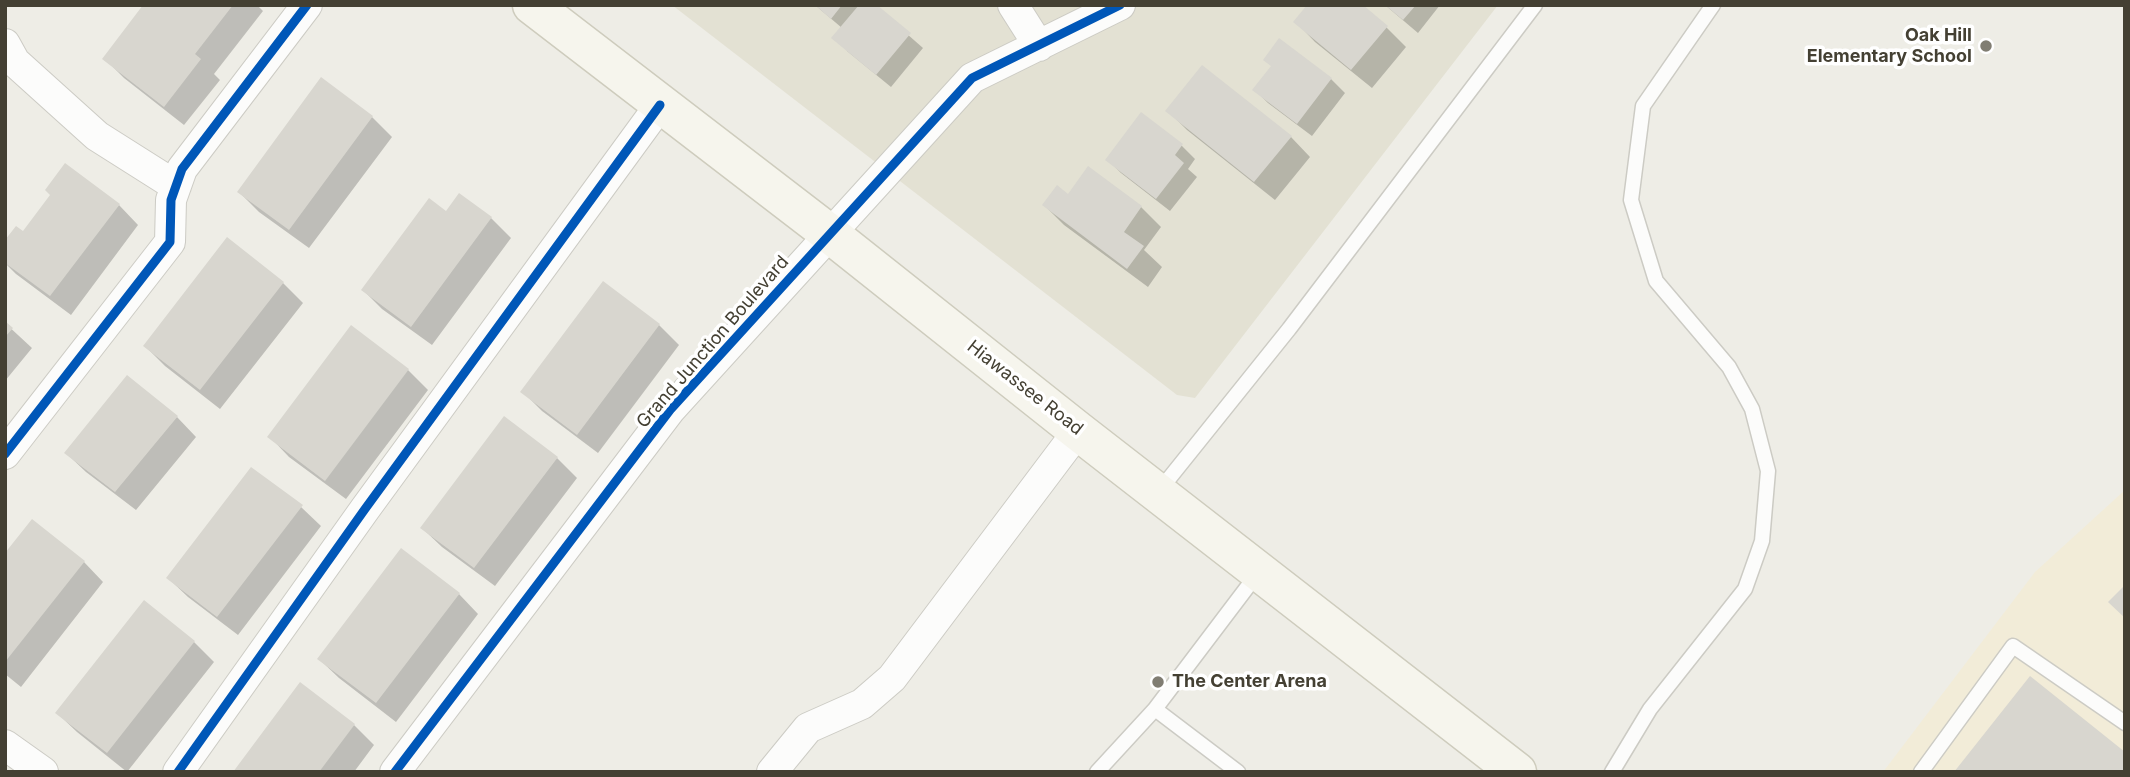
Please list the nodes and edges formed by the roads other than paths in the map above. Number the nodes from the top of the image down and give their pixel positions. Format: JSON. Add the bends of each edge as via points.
{"nodes":[{"id":1,"x":307,"y":5,"type":"edge"},
{"id":2,"x":532,"y":5,"type":"edge"},
{"id":3,"x":1013,"y":5,"type":"edge"},
{"id":4,"x":1120,"y":5,"type":"edge"},
{"id":5,"x":1535,"y":5,"type":"edge"},
{"id":6,"x":1713,"y":5,"type":"edge"},
{"id":7,"x":5,"y":44,"type":"edge"},
{"id":8,"x":1039,"y":46,"type":"junction"},
{"id":9,"x":660,"y":105,"type":"junction"},
{"id":10,"x":176,"y":186,"type":"junction"},
{"id":11,"x":830,"y":234,"type":"junction"},
{"id":12,"x":1078,"y":430,"type":"junction"},
{"id":13,"x":5,"y":454,"type":"edge"},
{"id":14,"x":1158,"y":492,"type":"junction"},
{"id":15,"x":1259,"y":572,"type":"junction"},
{"id":16,"x":1155,"y":709,"type":"junction"},
{"id":17,"x":2125,"y":723,"type":"edge"},
{"id":18,"x":5,"y":745,"type":"edge"},
{"id":19,"x":43,"y":772,"type":"edge"},
{"id":20,"x":178,"y":772,"type":"edge"},
{"id":21,"x":395,"y":772,"type":"edge"},
{"id":22,"x":772,"y":772,"type":"edge"},
{"id":23,"x":1097,"y":772,"type":"edge"},
{"id":24,"x":1238,"y":772,"type":"edge"},
{"id":25,"x":1517,"y":772,"type":"edge"},
{"id":26,"x":1612,"y":772,"type":"edge"},
{"id":27,"x":1921,"y":772,"type":"edge"}],
"edges":[{"from":1,"to":10,"type":"street","via":[[182,169]]},
{"from":2,"to":9,"type":"main road","name":"Hiawassee Road"},
{"from":3,"to":8,"type":"street"},
{"from":4,"to":8,"type":"street","name":"Grand Junction Boulevard"},
{"from":5,"to":14,"type":"lane","via":[[1289,329]]},
{"from":6,"to":26,"type":"lane","via":[[1643,106],[1631,200],[1656,281],[1729,367],[1752,409],[1768,471],[1762,541],[1745,589],[1650,709]]},
{"from":7,"to":10,"type":"street","via":[[15,62],[97,136]]},
{"from":8,"to":11,"type":"street","name":"Grand Junction Boulevard","via":[[972,78]]},
{"from":9,"to":11,"type":"main road","name":"Hiawassee Road"},
{"from":9,"to":20,"type":"street"},
{"from":10,"to":13,"type":"street","via":[[170,242]]},
{"from":11,"to":12,"type":"main road","name":"Hiawassee Road"},
{"from":11,"to":21,"type":"street","name":"Grand Junction Boulevard","via":[[670,410]]},
{"from":12,"to":14,"type":"main road","name":"Hiawassee Road"},
{"from":12,"to":22,"type":"street","via":[[892,678],[862,704],[808,728]]},
{"from":14,"to":15,"type":"main road","name":"Hiawassee Road"},
{"from":15,"to":16,"type":"lane"},
{"from":15,"to":25,"type":"main road","name":"Hiawassee Road"},
{"from":16,"to":23,"type":"lane"},
{"from":16,"to":24,"type":"lane"},
{"from":17,"to":27,"type":"lane","via":[[2013,646]]},
{"from":18,"to":19,"type":"street"}]}
